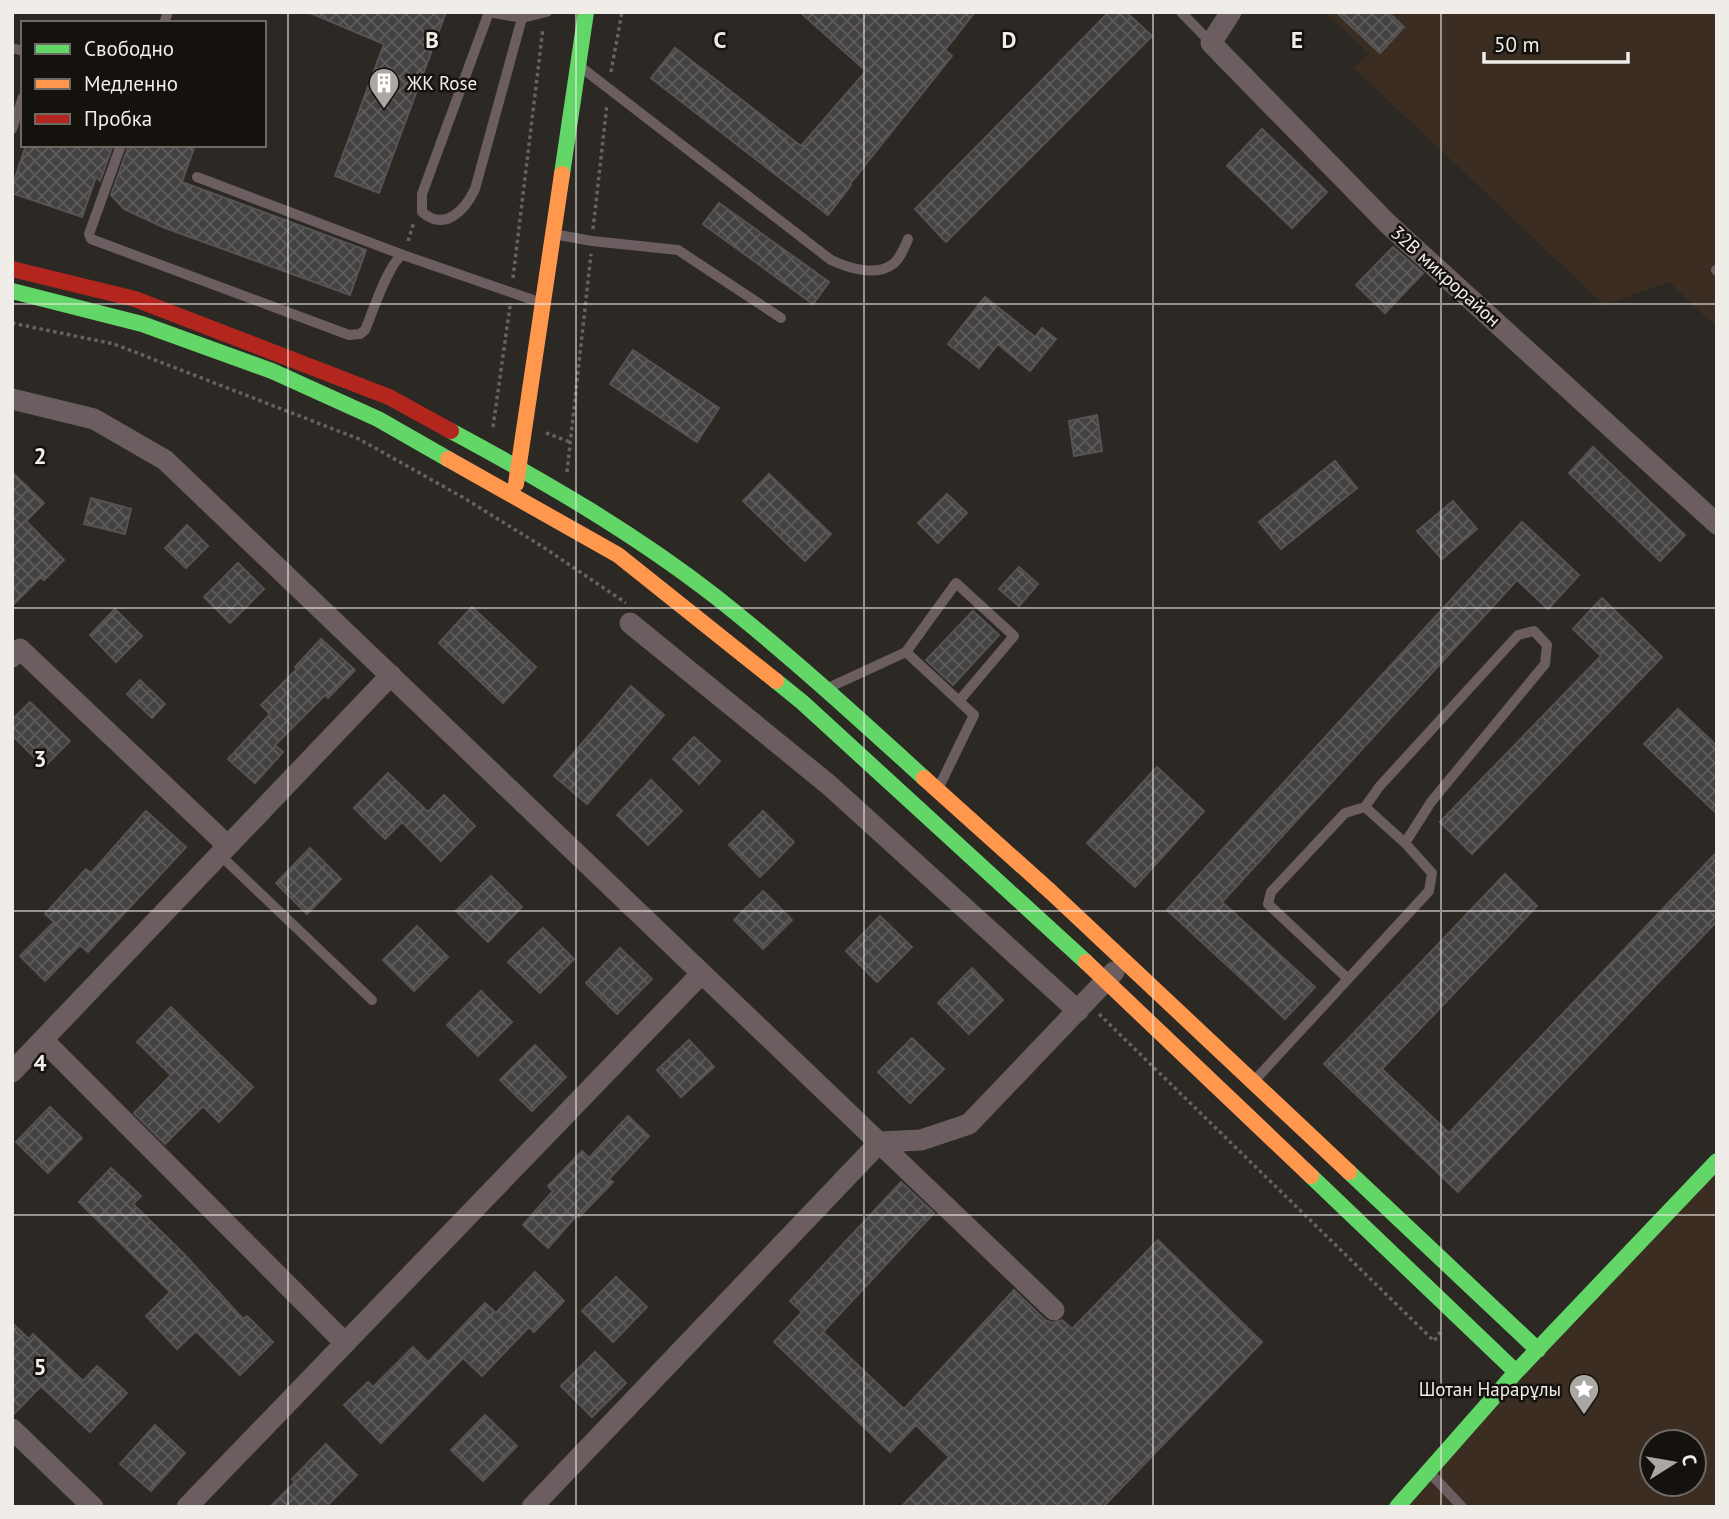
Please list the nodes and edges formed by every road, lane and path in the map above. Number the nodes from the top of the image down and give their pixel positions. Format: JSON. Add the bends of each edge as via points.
{"nodes":[{"id":1,"x":489,"y":12,"type":"edge"},
{"id":2,"x":586,"y":12,"type":"edge"},
{"id":3,"x":1181,"y":12,"type":"edge"},
{"id":4,"x":1231,"y":12,"type":"edge"},
{"id":5,"x":546,"y":13,"type":"edge"},
{"id":6,"x":522,"y":18,"type":"junction"},
{"id":7,"x":1211,"y":43,"type":"junction"},
{"id":8,"x":579,"y":66,"type":"junction"},
{"id":9,"x":21,"y":103,"type":"edge"},
{"id":10,"x":12,"y":129,"type":"edge"},
{"id":11,"x":120,"y":147,"type":"edge"},
{"id":12,"x":197,"y":177,"type":"dead end"},
{"id":13,"x":421,"y":203,"type":"junction"},
{"id":14,"x":553,"y":234,"type":"junction"},
{"id":15,"x":908,"y":239,"type":"dead end"},
{"id":16,"x":403,"y":255,"type":"junction"},
{"id":17,"x":12,"y":269,"type":"edge"},
{"id":18,"x":12,"y":291,"type":"edge"},
{"id":19,"x":512,"y":292,"type":"junction"},
{"id":20,"x":542,"y":303,"type":"junction"},
{"id":21,"x":781,"y":318,"type":"dead end"},
{"id":22,"x":12,"y":323,"type":"edge"},
{"id":23,"x":114,"y":344,"type":"dead end"},
{"id":24,"x":12,"y":399,"type":"edge"},
{"id":25,"x":489,"y":452,"type":"junction"},
{"id":26,"x":519,"y":468,"type":"junction"},
{"id":27,"x":513,"y":495,"type":"junction"},
{"id":28,"x":1717,"y":524,"type":"edge"},
{"id":29,"x":630,"y":622,"type":"dead end"},
{"id":30,"x":906,"y":652,"type":"junction"},
{"id":31,"x":12,"y":657,"type":"edge"},
{"id":32,"x":391,"y":675,"type":"junction"},
{"id":33,"x":826,"y":689,"type":"junction"},
{"id":34,"x":958,"y":701,"type":"junction"},
{"id":35,"x":804,"y":704,"type":"junction"},
{"id":36,"x":937,"y":789,"type":"junction"},
{"id":37,"x":1365,"y":807,"type":"junction"},
{"id":38,"x":920,"y":809,"type":"junction"},
{"id":39,"x":1405,"y":843,"type":"junction"},
{"id":40,"x":223,"y":849,"type":"junction"},
{"id":41,"x":1124,"y":961,"type":"junction"},
{"id":42,"x":701,"y":974,"type":"junction"},
{"id":43,"x":1347,"y":978,"type":"junction"},
{"id":44,"x":1106,"y":981,"type":"junction"},
{"id":45,"x":372,"y":1000,"type":"dead end"},
{"id":46,"x":1078,"y":1012,"type":"junction"},
{"id":47,"x":43,"y":1040,"type":"junction"},
{"id":48,"x":12,"y":1072,"type":"edge"},
{"id":49,"x":1253,"y":1082,"type":"junction"},
{"id":50,"x":880,"y":1142,"type":"junction"},
{"id":51,"x":1717,"y":1161,"type":"edge"},
{"id":52,"x":1054,"y":1310,"type":"dead end"},
{"id":53,"x":345,"y":1343,"type":"junction"},
{"id":54,"x":1538,"y":1350,"type":"junction"},
{"id":55,"x":1516,"y":1372,"type":"junction"},
{"id":56,"x":12,"y":1429,"type":"edge"},
{"id":57,"x":1429,"y":1472,"type":"junction"},
{"id":58,"x":93,"y":1507,"type":"edge"},
{"id":59,"x":187,"y":1507,"type":"edge"},
{"id":60,"x":532,"y":1507,"type":"edge"},
{"id":61,"x":1397,"y":1507,"type":"edge"},
{"id":62,"x":1462,"y":1507,"type":"edge"}],
"edges":[{"from":1,"to":6,"type":"lane"},
{"from":1,"to":13,"type":"lane"},
{"from":2,"to":8,"type":"main road"},
{"from":3,"to":7,"type":"lane"},
{"from":4,"to":7,"type":"street"},
{"from":5,"to":6,"type":"lane"},
{"from":5,"to":19,"type":"path"},
{"from":6,"to":13,"type":"lane","via":[[467,205],[452,218],[438,219],[422,212]]},
{"from":7,"to":28,"type":"street","name":"32В микрорайон","via":[[1388,224]]},
{"from":8,"to":14,"type":"main road"},
{"from":8,"to":15,"type":"lane","via":[[831,260],[850,268],[877,270],[891,266]]},
{"from":9,"to":10,"type":"lane"},
{"from":11,"to":16,"type":"lane","via":[[91,239],[353,335],[365,330],[391,268]]},
{"from":12,"to":16,"type":"lane"},
{"from":13,"to":16,"type":"path"},
{"from":14,"to":20,"type":"main road"},
{"from":14,"to":21,"type":"lane","via":[[678,250]]},
{"from":16,"to":19,"type":"lane"},
{"from":17,"to":25,"type":"main road","via":[[135,299],[274,351],[389,397]]},
{"from":18,"to":27,"type":"main road","via":[[142,324],[272,371],[379,419]]},
{"from":19,"to":20,"type":"lane"},
{"from":19,"to":25,"type":"path"},
{"from":20,"to":26,"type":"main road"},
{"from":22,"to":23,"type":"path"},
{"from":24,"to":32,"type":"street","via":[[94,419],[165,460]]},
{"from":25,"to":26,"type":"main road"},
{"from":26,"to":27,"type":"main road"},
{"from":26,"to":33,"type":"main road","via":[[714,596]]},
{"from":27,"to":35,"type":"main road","via":[[618,555]]},
{"from":29,"to":46,"type":"street","via":[[829,785]]},
{"from":30,"to":33,"type":"lane"},
{"from":30,"to":34,"type":"lane"},
{"from":30,"to":34,"type":"lane","via":[[957,583],[1014,636]]},
{"from":31,"to":40,"type":"street","via":[[20,649]]},
{"from":32,"to":40,"type":"street"},
{"from":32,"to":42,"type":"street"},
{"from":33,"to":35,"type":"lane"},
{"from":33,"to":36,"type":"main road"},
{"from":34,"to":36,"type":"lane","via":[[974,715]]},
{"from":35,"to":38,"type":"main road"},
{"from":36,"to":38,"type":"lane"},
{"from":36,"to":41,"type":"main road"},
{"from":37,"to":39,"type":"lane"},
{"from":37,"to":39,"type":"lane","via":[[1518,635],[1534,631],[1547,646],[1545,664],[1431,802]]},
{"from":37,"to":43,"type":"lane","via":[[1346,813],[1271,892],[1268,904]]},
{"from":38,"to":44,"type":"main road"},
{"from":39,"to":43,"type":"lane","via":[[1432,873],[1429,891]]},
{"from":40,"to":45,"type":"lane"},
{"from":40,"to":47,"type":"street"},
{"from":41,"to":44,"type":"street"},
{"from":41,"to":49,"type":"main road"},
{"from":42,"to":50,"type":"street"},
{"from":42,"to":53,"type":"street"},
{"from":43,"to":49,"type":"lane"},
{"from":44,"to":46,"type":"street"},
{"from":44,"to":55,"type":"main road"},
{"from":46,"to":50,"type":"street","via":[[969,1124],[921,1140]]},
{"from":47,"to":48,"type":"street"},
{"from":47,"to":53,"type":"street"},
{"from":49,"to":54,"type":"main road"},
{"from":50,"to":52,"type":"street"},
{"from":50,"to":60,"type":"street"},
{"from":51,"to":54,"type":"main road"},
{"from":53,"to":59,"type":"street"},
{"from":54,"to":55,"type":"main road"},
{"from":55,"to":57,"type":"main road"},
{"from":56,"to":58,"type":"street"},
{"from":57,"to":61,"type":"main road"},
{"from":57,"to":62,"type":"lane"}]}
